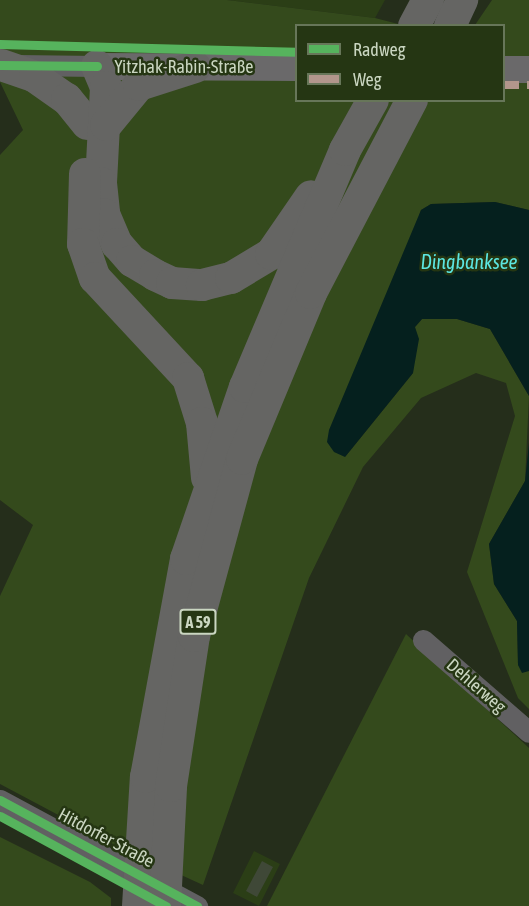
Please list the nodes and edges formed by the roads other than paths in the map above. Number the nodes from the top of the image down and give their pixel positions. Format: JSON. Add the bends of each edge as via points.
{"nodes":[{"id":1,"x":428,"y":0,"type":"edge"},
{"id":2,"x":462,"y":0,"type":"edge"},
{"id":3,"x":415,"y":24,"type":"edge"},
{"id":4,"x":451,"y":24,"type":"edge"},
{"id":5,"x":0,"y":65,"type":"edge"},
{"id":6,"x":97,"y":66,"type":"junction"},
{"id":7,"x":195,"y":67,"type":"junction"},
{"id":8,"x":295,"y":67,"type":"edge"},
{"id":9,"x":505,"y":69,"type":"edge"},
{"id":10,"x":529,"y":69,"type":"edge"},
{"id":11,"x":372,"y":102,"type":"edge"},
{"id":12,"x":411,"y":102,"type":"edge"},
{"id":13,"x":96,"y":125,"type":"junction"},
{"id":14,"x":345,"y":150,"type":"junction"},
{"id":15,"x":207,"y":488,"type":"junction"},
{"id":16,"x":423,"y":640,"type":"dead end"},
{"id":17,"x":529,"y":732,"type":"edge"},
{"id":18,"x":0,"y":800,"type":"edge"},
{"id":19,"x":155,"y":829,"type":"junction"},
{"id":20,"x":138,"y":906,"type":"edge"},
{"id":21,"x":165,"y":906,"type":"edge"},
{"id":22,"x":197,"y":906,"type":"edge"}],
"edges":[{"from":1,"to":3,"type":"highway"},
{"from":2,"to":4,"type":"highway"},
{"from":5,"to":6,"type":"street","name":"Yitzhak-Rabin-Straße"},
{"from":5,"to":13,"type":"highway","via":[[35,77]]},
{"from":6,"to":7,"type":"main road","name":"Yitzhak-Rabin-Straße"},
{"from":6,"to":13,"type":"highway","via":[[89,86]]},
{"from":7,"to":8,"type":"main road","name":"Yitzhak-Rabin-Straße"},
{"from":7,"to":13,"type":"highway","via":[[139,85]]},
{"from":9,"to":10,"type":"main road"},
{"from":11,"to":14,"type":"highway","number":"A 59"},
{"from":12,"to":19,"type":"highway","number":"A 59","via":[[311,293],[242,459],[194,636]]},
{"from":13,"to":14,"type":"highway","via":[[104,214],[117,244],[132,261],[172,283],[202,285],[231,278],[271,254]]},
{"from":13,"to":15,"type":"highway","via":[[83,244],[95,278],[188,378],[202,423]]},
{"from":14,"to":15,"type":"highway","number":"A 59","via":[[249,377]]},
{"from":15,"to":19,"type":"highway","number":"A 59","via":[[186,559],[146,777]]},
{"from":16,"to":17,"type":"street","name":"Dehlerweg"},
{"from":18,"to":22,"type":"street","name":"Hitdorfer Straße"},
{"from":19,"to":20,"type":"highway","number":"A 59"},
{"from":19,"to":21,"type":"highway","number":"A 59"}]}
